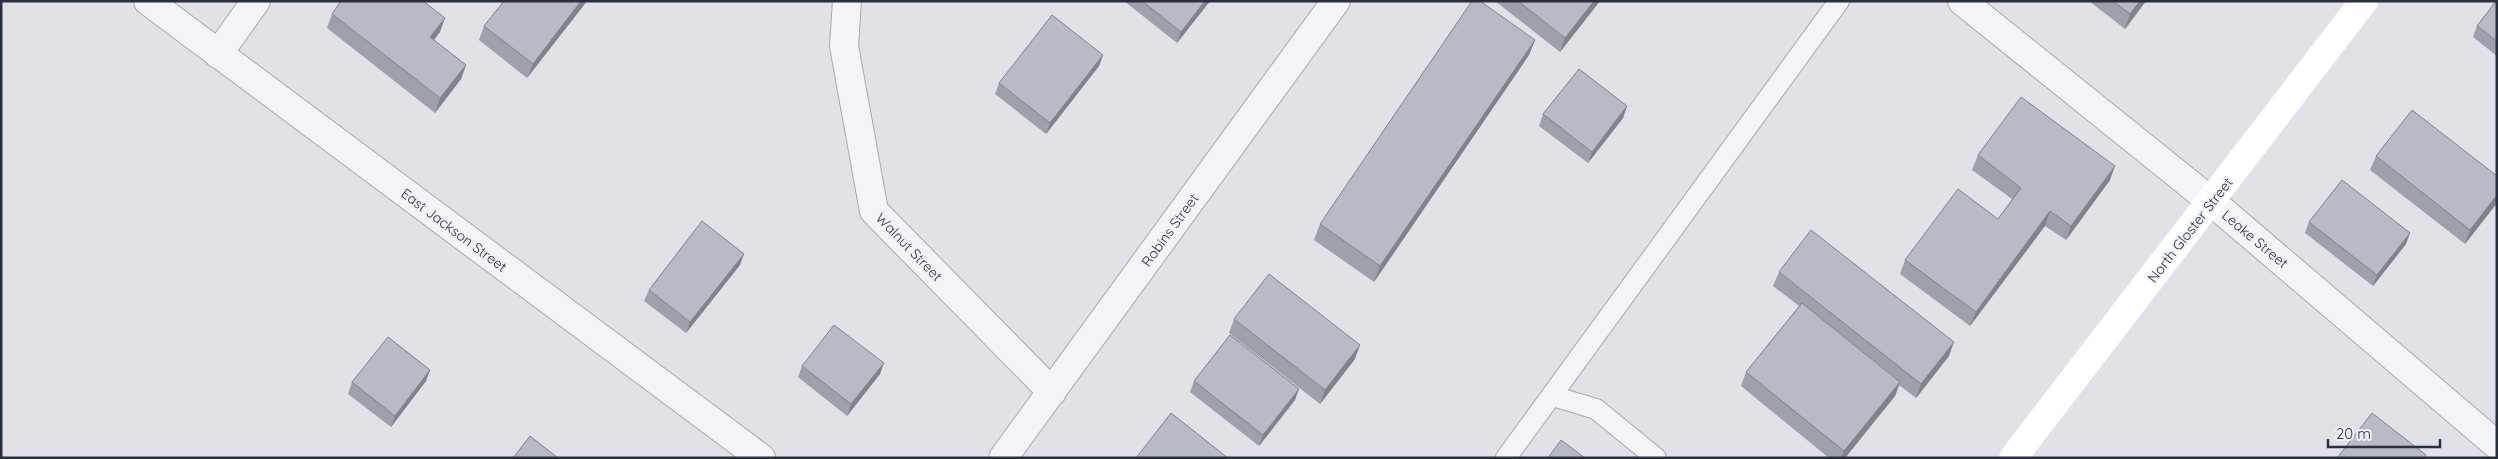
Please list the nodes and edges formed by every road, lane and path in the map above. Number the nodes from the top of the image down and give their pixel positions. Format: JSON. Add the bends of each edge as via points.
{"nodes":[{"id":1,"x":148,"y":1,"type":"edge"},
{"id":2,"x":256,"y":1,"type":"edge"},
{"id":3,"x":847,"y":1,"type":"edge"},
{"id":4,"x":1336,"y":1,"type":"edge"},
{"id":5,"x":1839,"y":1,"type":"edge"},
{"id":6,"x":1962,"y":1,"type":"edge"},
{"id":7,"x":2364,"y":1,"type":"edge"},
{"id":8,"x":218,"y":54,"type":"junction"},
{"id":9,"x":2212,"y":202,"type":"junction"},
{"id":10,"x":1052,"y":392,"type":"junction"},
{"id":11,"x":1553,"y":396,"type":"junction"},
{"id":12,"x":2497,"y":445,"type":"edge"},
{"id":13,"x":762,"y":458,"type":"edge"},
{"id":14,"x":1003,"y":458,"type":"edge"},
{"id":15,"x":1506,"y":458,"type":"edge"},
{"id":16,"x":1656,"y":458,"type":"edge"},
{"id":17,"x":2014,"y":458,"type":"edge"}],
"edges":[{"from":1,"to":8,"type":"street","name":"East Jackson Street"},
{"from":2,"to":8,"type":"street"},
{"from":3,"to":10,"type":"street","name":"Walnut Street","via":[[844,46],[874,211]]},
{"from":4,"to":10,"type":"street","name":"Robins Street"},
{"from":5,"to":11,"type":"lane"},
{"from":6,"to":9,"type":"street","name":"Leake Street"},
{"from":7,"to":9,"type":"main road","name":"North Gloster Street"},
{"from":8,"to":13,"type":"street","name":"East Jackson Street"},
{"from":9,"to":12,"type":"street","name":"Leake Street"},
{"from":9,"to":17,"type":"main road","name":"North Gloster Street"},
{"from":10,"to":14,"type":"street","name":"Robins Street"},
{"from":11,"to":15,"type":"lane"},
{"from":11,"to":16,"type":"lane","via":[[1596,409]]}]}
